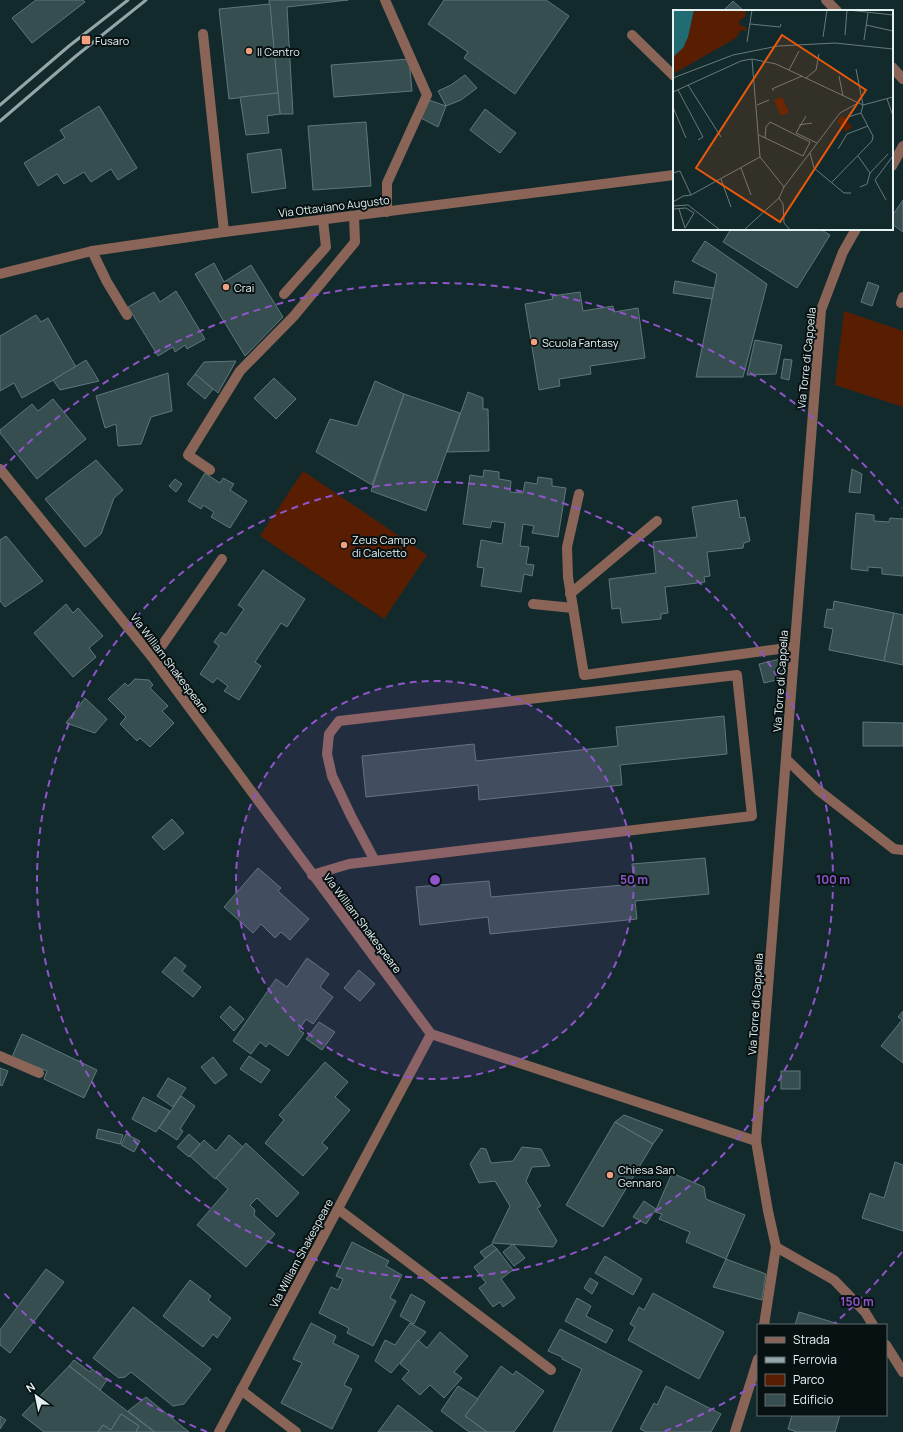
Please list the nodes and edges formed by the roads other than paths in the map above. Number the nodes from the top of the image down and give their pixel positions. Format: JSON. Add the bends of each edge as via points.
{"nodes":[{"id":1,"x":385,"y":0,"type":"edge"},
{"id":2,"x":826,"y":0,"type":"edge"},
{"id":3,"x":836,"y":10,"type":"edge"},
{"id":4,"x":203,"y":34,"type":"dead end"},
{"id":5,"x":632,"y":35,"type":"dead end"},
{"id":6,"x":893,"y":68,"type":"edge"},
{"id":7,"x":673,"y":75,"type":"edge"},
{"id":8,"x":903,"y":79,"type":"edge"},
{"id":9,"x":903,"y":145,"type":"edge"},
{"id":10,"x":893,"y":146,"type":"edge"},
{"id":11,"x":893,"y":164,"type":"edge"},
{"id":12,"x":673,"y":175,"type":"edge"},
{"id":13,"x":387,"y":212,"type":"junction"},
{"id":14,"x":354,"y":216,"type":"junction"},
{"id":15,"x":323,"y":220,"type":"junction"},
{"id":16,"x":855,"y":230,"type":"edge"},
{"id":17,"x":224,"y":232,"type":"junction"},
{"id":18,"x":92,"y":251,"type":"junction"},
{"id":19,"x":0,"y":274,"type":"edge"},
{"id":20,"x":284,"y":294,"type":"dead end"},
{"id":21,"x":127,"y":315,"type":"dead end"},
{"id":22,"x":0,"y":469,"type":"edge"},
{"id":23,"x":210,"y":470,"type":"dead end"},
{"id":24,"x":579,"y":494,"type":"dead end"},
{"id":25,"x":657,"y":521,"type":"dead end"},
{"id":26,"x":222,"y":559,"type":"dead end"},
{"id":27,"x":570,"y":594,"type":"junction"},
{"id":28,"x":533,"y":604,"type":"dead end"},
{"id":29,"x":573,"y":608,"type":"junction"},
{"id":30,"x":794,"y":647,"type":"junction"},
{"id":31,"x":152,"y":656,"type":"junction"},
{"id":32,"x":786,"y":759,"type":"junction"},
{"id":33,"x":903,"y":850,"type":"edge"},
{"id":34,"x":375,"y":861,"type":"junction"},
{"id":35,"x":312,"y":875,"type":"junction"},
{"id":36,"x":431,"y":1034,"type":"junction"},
{"id":37,"x":0,"y":1056,"type":"edge"},
{"id":38,"x":39,"y":1073,"type":"dead end"},
{"id":39,"x":756,"y":1141,"type":"junction"},
{"id":40,"x":338,"y":1209,"type":"junction"},
{"id":41,"x":776,"y":1247,"type":"junction"},
{"id":42,"x":764,"y":1324,"type":"edge"},
{"id":43,"x":872,"y":1324,"type":"edge"},
{"id":44,"x":887,"y":1347,"type":"edge"},
{"id":45,"x":757,"y":1362,"type":"edge"},
{"id":46,"x":551,"y":1370,"type":"dead end"},
{"id":47,"x":903,"y":1372,"type":"edge"},
{"id":48,"x":241,"y":1390,"type":"junction"},
{"id":49,"x":219,"y":1432,"type":"edge"},
{"id":50,"x":296,"y":1432,"type":"edge"},
{"id":51,"x":735,"y":1432,"type":"edge"}],
"edges":[{"from":1,"to":13,"type":"street","via":[[427,95],[387,183]]},
{"from":2,"to":3,"type":"street"},
{"from":4,"to":17,"type":"street"},
{"from":5,"to":7,"type":"street"},
{"from":6,"to":8,"type":"street"},
{"from":9,"to":10,"type":"street"},
{"from":9,"to":11,"type":"street"},
{"from":12,"to":13,"type":"street","name":"Via Ottaviano Augusto"},
{"from":13,"to":14,"type":"street","name":"Via Ottaviano Augusto"},
{"from":14,"to":15,"type":"street","name":"Via Ottaviano Augusto"},
{"from":14,"to":23,"type":"street","via":[[355,242],[294,316],[240,371],[188,454]]},
{"from":15,"to":17,"type":"street","name":"Via Ottaviano Augusto"},
{"from":15,"to":20,"type":"street","via":[[326,247]]},
{"from":16,"to":30,"type":"street","name":"Via Torre di Cappella","via":[[843,252],[821,310]]},
{"from":17,"to":18,"type":"street","name":"Via Ottaviano Augusto"},
{"from":18,"to":19,"type":"street","name":"Via Ottaviano Augusto"},
{"from":18,"to":21,"type":"street"},
{"from":22,"to":31,"type":"street","name":"Via William Shakespeare"},
{"from":24,"to":27,"type":"street","via":[[567,547]]},
{"from":25,"to":27,"type":"street"},
{"from":26,"to":31,"type":"street"},
{"from":27,"to":29,"type":"street"},
{"from":28,"to":29,"type":"street"},
{"from":29,"to":30,"type":"street","via":[[584,675]]},
{"from":30,"to":32,"type":"street","name":"Via Torre di Cappella"},
{"from":31,"to":35,"type":"street","name":"Via William Shakespeare"},
{"from":32,"to":33,"type":"street","via":[[818,790],[894,849]]},
{"from":32,"to":39,"type":"street","name":"Via Torre di Cappella"},
{"from":34,"to":34,"type":"street","via":[[752,816],[737,675],[339,721],[329,734],[327,754],[332,776]]},
{"from":34,"to":35,"type":"street","via":[[349,864]]},
{"from":35,"to":36,"type":"street","name":"Via William Shakespeare"},
{"from":36,"to":39,"type":"street"},
{"from":36,"to":40,"type":"street","name":"Via William Shakespeare"},
{"from":37,"to":38,"type":"street"},
{"from":39,"to":41,"type":"street","name":"Via Torre di Cappella"},
{"from":40,"to":46,"type":"street"},
{"from":40,"to":48,"type":"street","name":"Via William Shakespeare"},
{"from":41,"to":42,"type":"street","name":"Via Torre di Cappella"},
{"from":41,"to":43,"type":"street","via":[[834,1280],[865,1312]]},
{"from":44,"to":47,"type":"street"},
{"from":45,"to":51,"type":"street"},
{"from":48,"to":49,"type":"street","name":"Via William Shakespeare"},
{"from":48,"to":50,"type":"street"}]}
